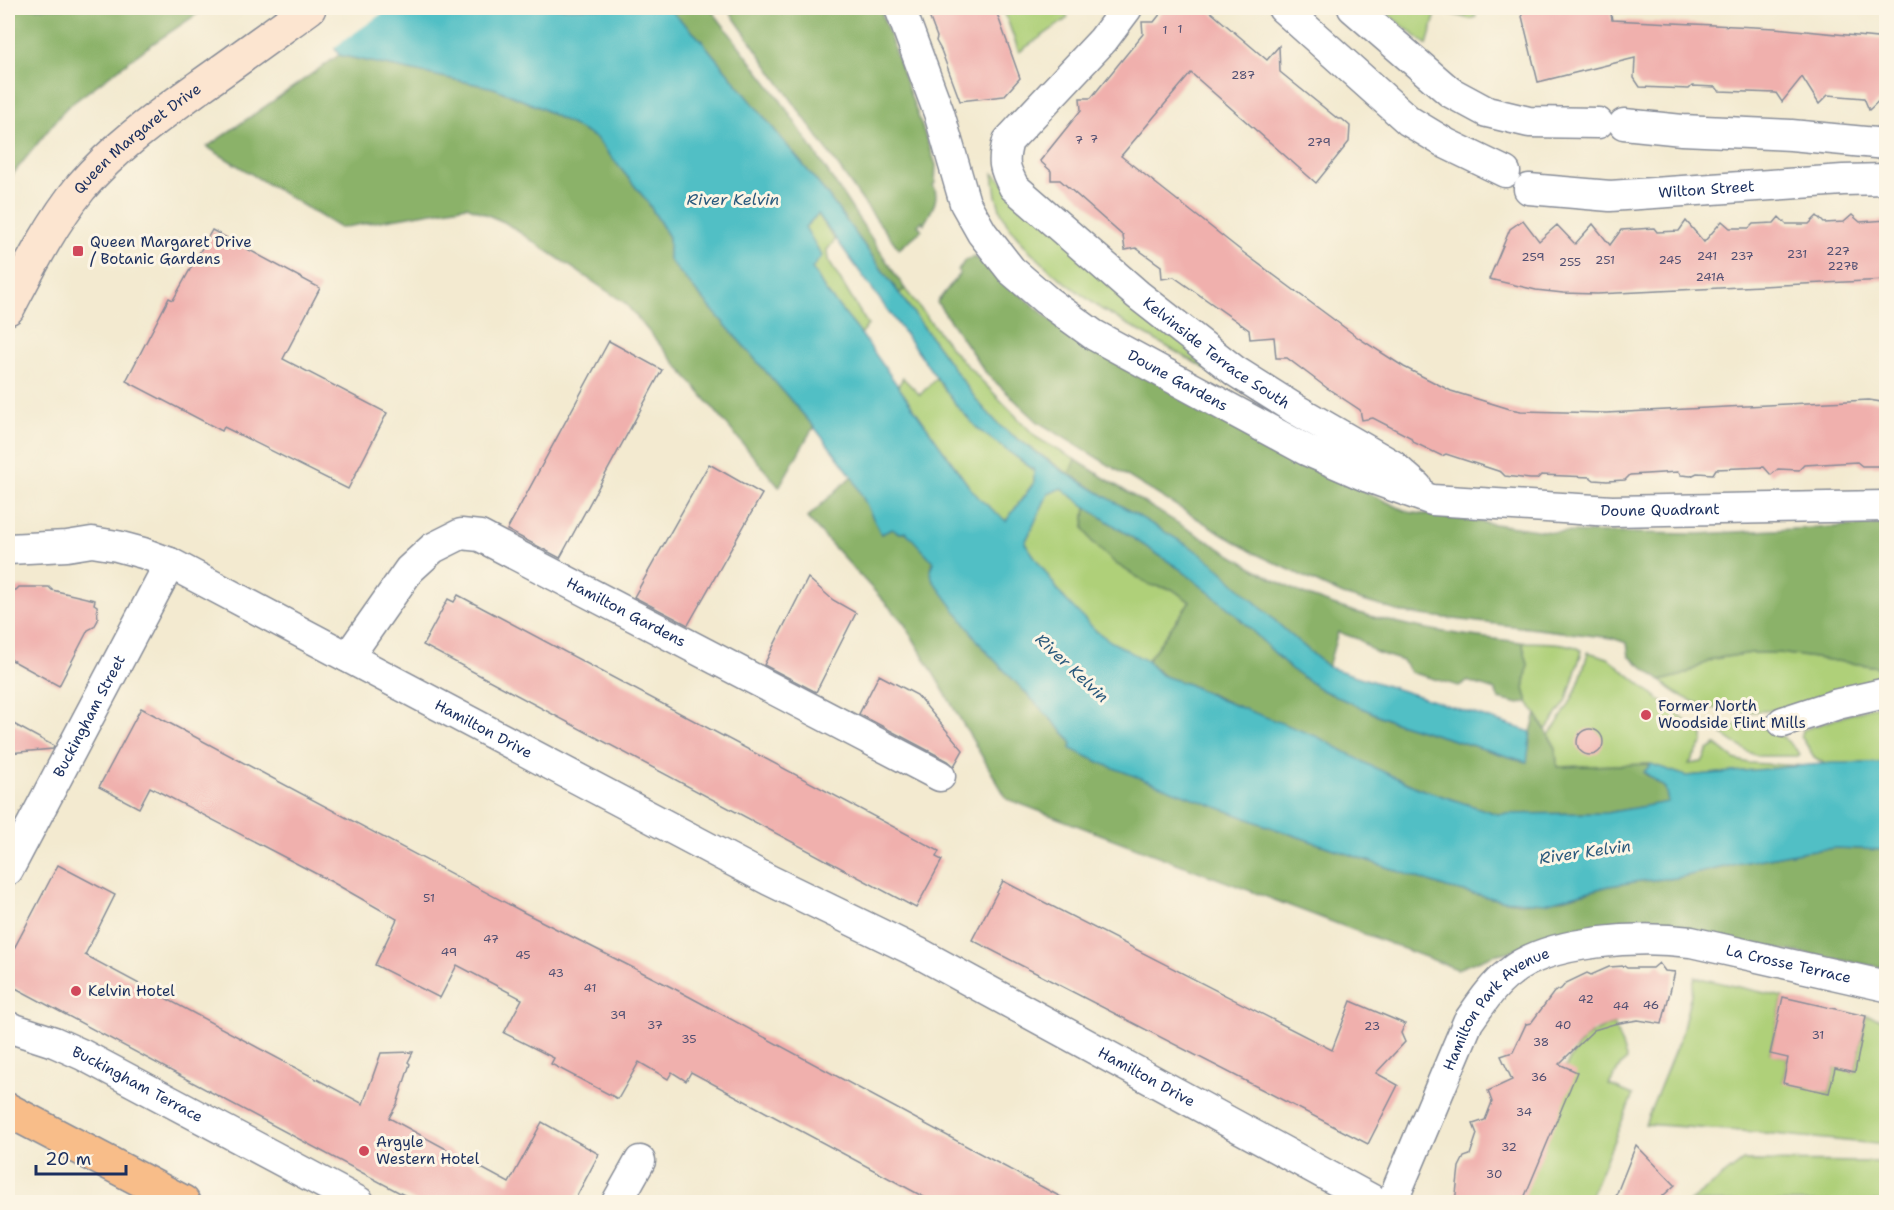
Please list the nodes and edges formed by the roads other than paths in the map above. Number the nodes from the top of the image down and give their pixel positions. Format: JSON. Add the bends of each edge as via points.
{"nodes":[{"id":1,"x":309,"y":8,"type":"edge"},
{"id":2,"x":900,"y":8,"type":"edge"},
{"id":3,"x":1127,"y":8,"type":"edge"},
{"id":4,"x":1282,"y":8,"type":"edge"},
{"id":5,"x":1353,"y":8,"type":"edge"},
{"id":6,"x":1887,"y":144,"type":"edge"},
{"id":7,"x":1887,"y":179,"type":"edge"},
{"id":8,"x":8,"y":308,"type":"edge"},
{"id":9,"x":1432,"y":500,"type":"junction"},
{"id":10,"x":1887,"y":506,"type":"edge"},
{"id":11,"x":8,"y":525,"type":"edge"},
{"id":12,"x":67,"y":546,"type":"junction"},
{"id":13,"x":8,"y":549,"type":"edge"},
{"id":14,"x":171,"y":563,"type":"junction"},
{"id":15,"x":348,"y":657,"type":"junction"},
{"id":16,"x":1887,"y":693,"type":"edge"},
{"id":17,"x":1782,"y":722,"type":"dead end"},
{"id":18,"x":940,"y":776,"type":"dead end"},
{"id":19,"x":8,"y":870,"type":"edge"},
{"id":20,"x":1691,"y":942,"type":"joint"},
{"id":21,"x":1887,"y":986,"type":"edge"},
{"id":22,"x":8,"y":1027,"type":"edge"},
{"id":23,"x":8,"y":1110,"type":"edge"},
{"id":24,"x":640,"y":1161,"type":"dead end"},
{"id":25,"x":183,"y":1203,"type":"edge"},
{"id":26,"x":359,"y":1203,"type":"edge"},
{"id":27,"x":617,"y":1203,"type":"edge"},
{"id":28,"x":1376,"y":1203,"type":"edge"},
{"id":29,"x":1392,"y":1203,"type":"edge"}],
"edges":[{"from":1,"to":8,"type":"main road","name":"Queen Margaret Drive","via":[[125,143],[80,189],[50,229]]},
{"from":2,"to":9,"type":"street","name":"Doune Gardens","via":[[939,113],[965,203],[1011,270],[1094,335],[1306,450]]},
{"from":3,"to":9,"type":"street","name":"Kelvinside Terrace South","via":[[1103,40],[1008,141],[1003,157],[1014,187],[1138,295],[1235,370],[1392,465]]},
{"from":4,"to":7,"type":"street","name":"Wilton Street","via":[[1409,121],[1517,180],[1610,196]]},
{"from":5,"to":6,"type":"street","via":[[1450,92],[1487,112],[1529,122],[1791,135]]},
{"from":9,"to":10,"type":"street","name":"Doune Quadrant","via":[[1612,511]]},
{"from":11,"to":12,"type":"street","name":"Hamilton Drive","via":[[37,539]]},
{"from":12,"to":13,"type":"street","name":"Hamilton Drive"},
{"from":12,"to":14,"type":"street","name":"Hamilton Drive","via":[[92,542],[117,546]]},
{"from":14,"to":15,"type":"street","name":"Hamilton Drive"},
{"from":14,"to":19,"type":"street","name":"Buckingham Street"},
{"from":15,"to":18,"type":"street","name":"Hamilton Gardens","via":[[409,570],[433,548],[461,534],[480,536]]},
{"from":15,"to":28,"type":"street","name":"Hamilton Drive","via":[[769,880],[906,947]]},
{"from":16,"to":17,"type":"street"},
{"from":20,"to":21,"type":"street","name":"La Crosse Terrace"},
{"from":20,"to":29,"type":"street","name":"Hamilton Park Avenue","via":[[1645,938],[1574,947],[1528,960],[1508,973],[1468,1022]]},
{"from":22,"to":26,"type":"street","name":"Buckingham Terrace","via":[[83,1055]]},
{"from":23,"to":25,"type":"main road"},
{"from":24,"to":27,"type":"street"}]}
